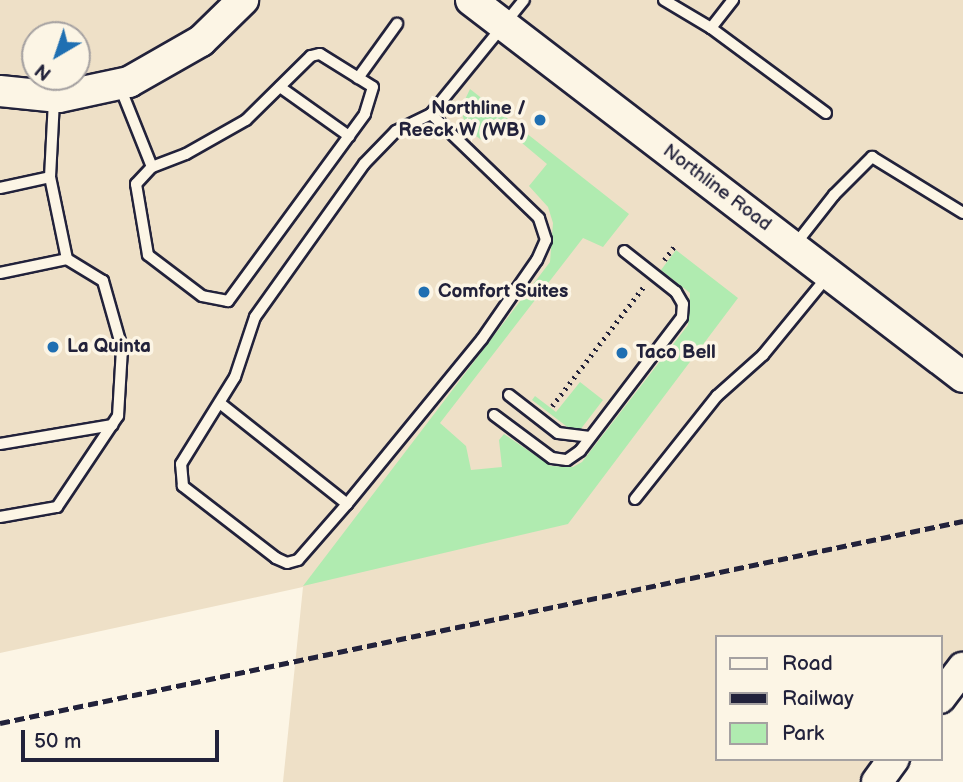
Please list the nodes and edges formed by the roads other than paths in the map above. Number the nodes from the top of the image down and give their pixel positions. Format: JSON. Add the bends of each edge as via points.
{"nodes":[{"id":1,"x":243,"y":0,"type":"edge"},
{"id":2,"x":471,"y":0,"type":"edge"},
{"id":3,"x":524,"y":0,"type":"edge"},
{"id":4,"x":664,"y":0,"type":"edge"},
{"id":5,"x":733,"y":0,"type":"edge"},
{"id":6,"x":397,"y":24,"type":"dead end"},
{"id":7,"x":506,"y":26,"type":"junction"},
{"id":8,"x":711,"y":28,"type":"junction"},
{"id":9,"x":358,"y":78,"type":"junction"},
{"id":10,"x":119,"y":85,"type":"junction"},
{"id":11,"x":280,"y":87,"type":"junction"},
{"id":12,"x":0,"y":91,"type":"edge"},
{"id":13,"x":54,"y":97,"type":"junction"},
{"id":14,"x":826,"y":113,"type":"dead end"},
{"id":15,"x":431,"y":114,"type":"junction"},
{"id":16,"x":349,"y":136,"type":"junction"},
{"id":17,"x":152,"y":167,"type":"junction"},
{"id":18,"x":50,"y":177,"type":"junction"},
{"id":19,"x":0,"y":188,"type":"edge"},
{"id":20,"x":963,"y":213,"type":"edge"},
{"id":21,"x":794,"y":246,"type":"junction"},
{"id":22,"x":624,"y":251,"type":"dead end"},
{"id":23,"x":67,"y":259,"type":"junction"},
{"id":24,"x":0,"y":273,"type":"edge"},
{"id":25,"x":830,"y":274,"type":"junction"},
{"id":26,"x":963,"y":377,"type":"edge"},
{"id":27,"x":509,"y":396,"type":"dead end"},
{"id":28,"x":221,"y":404,"type":"junction"},
{"id":29,"x":494,"y":415,"type":"dead end"},
{"id":30,"x":112,"y":425,"type":"junction"},
{"id":31,"x":590,"y":437,"type":"junction"},
{"id":32,"x":0,"y":444,"type":"edge"},
{"id":33,"x":635,"y":499,"type":"dead end"},
{"id":34,"x":347,"y":503,"type":"junction"},
{"id":35,"x":0,"y":517,"type":"edge"},
{"id":36,"x":893,"y":761,"type":"edge"},
{"id":37,"x":877,"y":782,"type":"edge"}],
"edges":[{"from":1,"to":10,"type":"main road","via":[[178,57]]},
{"from":2,"to":7,"type":"main road","name":"Northline Road"},
{"from":3,"to":7,"type":"lane"},
{"from":4,"to":8,"type":"lane"},
{"from":5,"to":8,"type":"lane"},
{"from":6,"to":9,"type":"lane"},
{"from":7,"to":15,"type":"lane"},
{"from":7,"to":21,"type":"main road","name":"Northline Road"},
{"from":8,"to":14,"type":"lane"},
{"from":9,"to":11,"type":"lane","via":[[320,54],[311,56]]},
{"from":9,"to":16,"type":"lane","via":[[373,87],[373,95]]},
{"from":10,"to":13,"type":"main road"},
{"from":10,"to":17,"type":"lane"},
{"from":11,"to":16,"type":"lane"},
{"from":11,"to":17,"type":"lane","via":[[246,120],[187,154]]},
{"from":12,"to":13,"type":"main road"},
{"from":13,"to":18,"type":"lane"},
{"from":15,"to":28,"type":"lane","via":[[396,131],[364,164],[255,317]]},
{"from":15,"to":34,"type":"lane","via":[[539,218],[546,240],[482,338]]},
{"from":16,"to":17,"type":"lane","via":[[228,301],[202,296],[148,255],[138,218],[136,184]]},
{"from":18,"to":19,"type":"lane"},
{"from":18,"to":23,"type":"lane"},
{"from":20,"to":21,"type":"lane","via":[[872,157],[834,195]]},
{"from":21,"to":25,"type":"main road","name":"Northline Road"},
{"from":22,"to":31,"type":"lane","via":[[676,292],[683,304],[682,317]]},
{"from":23,"to":24,"type":"lane"},
{"from":23,"to":30,"type":"lane","via":[[103,281],[122,348],[118,416]]},
{"from":25,"to":26,"type":"main road","name":"Northline Road"},
{"from":25,"to":33,"type":"lane","via":[[763,355],[717,396]]},
{"from":27,"to":31,"type":"lane","via":[[558,433]]},
{"from":28,"to":34,"type":"lane"},
{"from":28,"to":34,"type":"lane","via":[[181,464],[183,486],[287,563],[313,548]]},
{"from":29,"to":31,"type":"lane","via":[[552,458],[567,460]]},
{"from":30,"to":32,"type":"lane"},
{"from":30,"to":35,"type":"lane","via":[[57,507]]},
{"from":36,"to":37,"type":"main road"}]}
